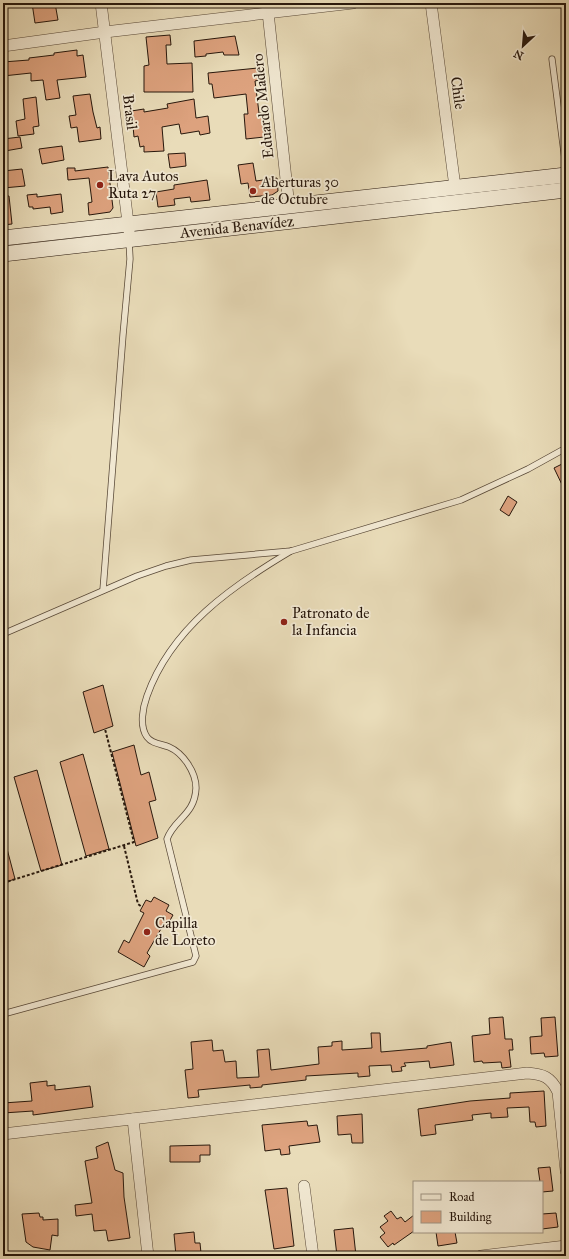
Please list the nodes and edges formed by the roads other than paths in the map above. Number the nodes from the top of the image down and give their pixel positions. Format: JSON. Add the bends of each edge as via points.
{"nodes":[{"id":1,"x":101,"y":3,"type":"edge"},
{"id":2,"x":353,"y":3,"type":"edge"},
{"id":3,"x":430,"y":3,"type":"edge"},
{"id":4,"x":267,"y":8,"type":"edge"},
{"id":5,"x":105,"y":32,"type":"junction"},
{"id":6,"x":3,"y":46,"type":"edge"},
{"id":7,"x":552,"y":59,"type":"dead end"},
{"id":8,"x":566,"y":168,"type":"edge"},
{"id":9,"x":566,"y":175,"type":"edge"},
{"id":10,"x":455,"y":187,"type":"junction"},
{"id":11,"x":566,"y":190,"type":"edge"},
{"id":12,"x":289,"y":207,"type":"junction"},
{"id":13,"x":129,"y":232,"type":"junction"},
{"id":14,"x":3,"y":238,"type":"edge"},
{"id":15,"x":3,"y":254,"type":"edge"},
{"id":16,"x":566,"y":448,"type":"edge"},
{"id":17,"x":291,"y":551,"type":"junction"},
{"id":18,"x":103,"y":590,"type":"junction"},
{"id":19,"x":3,"y":634,"type":"edge"},
{"id":20,"x":3,"y":1014,"type":"edge"},
{"id":21,"x":133,"y":1119,"type":"junction"},
{"id":22,"x":3,"y":1134,"type":"edge"},
{"id":23,"x":566,"y":1171,"type":"edge"},
{"id":24,"x":304,"y":1186,"type":"dead end"},
{"id":25,"x":566,"y":1246,"type":"edge"},
{"id":26,"x":148,"y":1256,"type":"edge"},
{"id":27,"x":313,"y":1256,"type":"edge"},
{"id":28,"x":481,"y":1256,"type":"edge"}],
"edges":[{"from":1,"to":5,"type":"street","name":"Brasil"},
{"from":2,"to":4,"type":"street"},
{"from":3,"to":10,"type":"street","name":"Chile"},
{"from":4,"to":5,"type":"street"},
{"from":4,"to":12,"type":"street","name":"Eduardo Madero"},
{"from":5,"to":6,"type":"street"},
{"from":5,"to":13,"type":"street","name":"Brasil"},
{"from":7,"to":8,"type":"lane"},
{"from":9,"to":10,"type":"main road","name":"Avenida Benavídez"},
{"from":10,"to":12,"type":"main road","name":"Avenida Benavídez"},
{"from":11,"to":13,"type":"main road","name":"Avenida Benavídez"},
{"from":12,"to":13,"type":"main road","name":"Avenida Benavídez"},
{"from":13,"to":14,"type":"main road","name":"Avenida Benavídez"},
{"from":13,"to":15,"type":"main road","name":"Avenida Benavídez"},
{"from":13,"to":18,"type":"lane","via":[[130,259]]},
{"from":16,"to":17,"type":"lane","via":[[461,500]]},
{"from":17,"to":18,"type":"lane","via":[[191,560],[159,568]]},
{"from":17,"to":20,"type":"lane","via":[[257,572],[198,618],[182,635],[157,673],[143,705],[143,724],[147,737],[180,756],[188,763],[195,778],[196,790],[192,806],[169,832],[167,844],[196,956],[193,962]]},
{"from":18,"to":19,"type":"lane"},
{"from":21,"to":22,"type":"street"},
{"from":21,"to":23,"type":"street","via":[[527,1073],[538,1074],[553,1082],[558,1092]]},
{"from":21,"to":26,"type":"street"},
{"from":24,"to":27,"type":"street"},
{"from":25,"to":28,"type":"street"}]}
